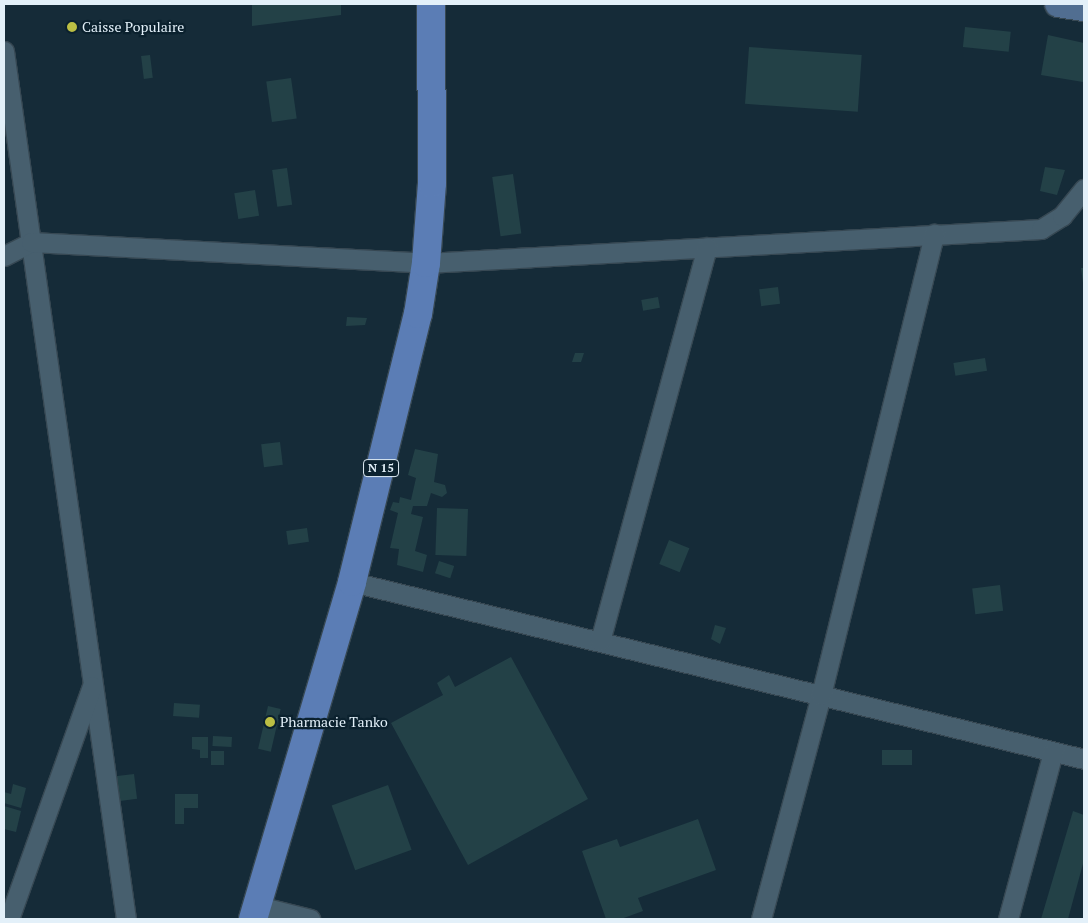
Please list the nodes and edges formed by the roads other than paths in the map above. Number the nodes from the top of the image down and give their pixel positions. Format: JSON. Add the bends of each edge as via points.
{"nodes":[{"id":1,"x":431,"y":4,"type":"edge"},
{"id":2,"x":1058,"y":4,"type":"edge"},
{"id":3,"x":1084,"y":8,"type":"edge"},
{"id":4,"x":4,"y":51,"type":"edge"},
{"id":5,"x":1084,"y":189,"type":"edge"},
{"id":6,"x":934,"y":234,"type":"junction"},
{"id":7,"x":31,"y":242,"type":"junction"},
{"id":8,"x":707,"y":247,"type":"junction"},
{"id":9,"x":4,"y":256,"type":"edge"},
{"id":10,"x":426,"y":263,"type":"junction"},
{"id":11,"x":352,"y":582,"type":"junction"},
{"id":12,"x":600,"y":641,"type":"junction"},
{"id":13,"x":93,"y":682,"type":"junction"},
{"id":14,"x":821,"y":695,"type":"junction"},
{"id":15,"x":1053,"y":752,"type":"junction"},
{"id":16,"x":1084,"y":759,"type":"edge"},
{"id":17,"x":255,"y":912,"type":"edge"},
{"id":18,"x":9,"y":919,"type":"edge"},
{"id":19,"x":126,"y":919,"type":"edge"},
{"id":20,"x":310,"y":919,"type":"edge"},
{"id":21,"x":761,"y":919,"type":"edge"},
{"id":22,"x":1008,"y":919,"type":"edge"}],
"edges":[{"from":1,"to":10,"type":"main road","number":"N 15","via":[[434,115]]},
{"from":2,"to":3,"type":"main road"},
{"from":4,"to":7,"type":"street"},
{"from":5,"to":6,"type":"street","via":[[1062,216],[1041,229]]},
{"from":6,"to":8,"type":"street"},
{"from":6,"to":14,"type":"street"},
{"from":7,"to":9,"type":"street"},
{"from":7,"to":10,"type":"street"},
{"from":7,"to":13,"type":"street"},
{"from":8,"to":10,"type":"street"},
{"from":8,"to":12,"type":"street"},
{"from":10,"to":11,"type":"main road","number":"N 15","via":[[409,361]]},
{"from":11,"to":12,"type":"street"},
{"from":11,"to":17,"type":"main road","number":"N 15"},
{"from":12,"to":14,"type":"street"},
{"from":13,"to":18,"type":"street"},
{"from":13,"to":19,"type":"street"},
{"from":14,"to":15,"type":"street"},
{"from":14,"to":21,"type":"street"},
{"from":15,"to":16,"type":"street"},
{"from":15,"to":22,"type":"street"},
{"from":17,"to":20,"type":"street"}]}
